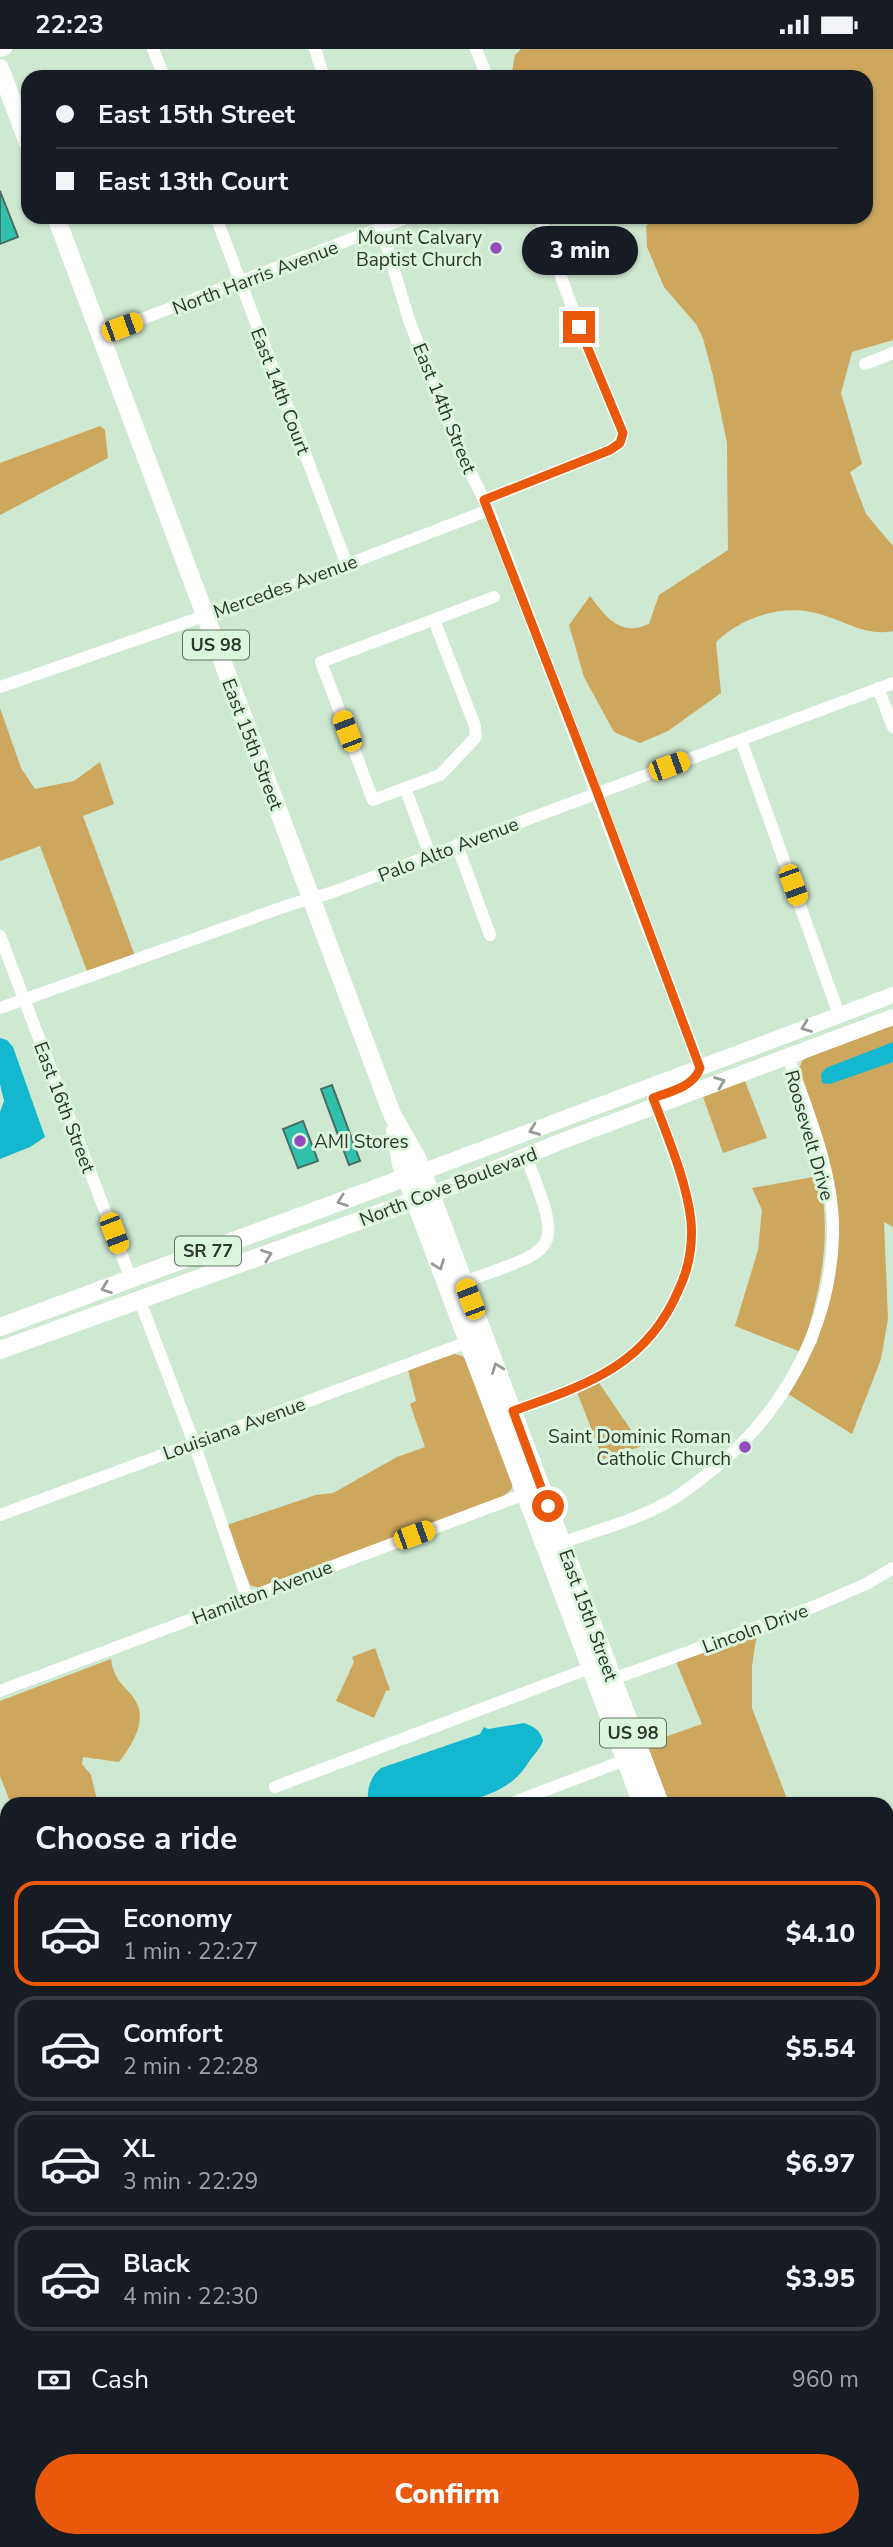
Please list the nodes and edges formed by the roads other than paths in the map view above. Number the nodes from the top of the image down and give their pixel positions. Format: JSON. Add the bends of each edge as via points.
{"nodes":[{"id":1,"x":6,"y":49,"type":"edge"},
{"id":2,"x":153,"y":49,"type":"edge"},
{"id":3,"x":315,"y":49,"type":"edge"},
{"id":4,"x":476,"y":49,"type":"edge"},
{"id":5,"x":0,"y":51,"type":"edge"},
{"id":6,"x":0,"y":68,"type":"edge"},
{"id":7,"x":161,"y":70,"type":"edge"},
{"id":8,"x":322,"y":70,"type":"edge"},
{"id":9,"x":484,"y":70,"type":"edge"},
{"id":10,"x":21,"y":124,"type":"edge"},
{"id":11,"x":59,"y":224,"type":"edge"},
{"id":12,"x":219,"y":224,"type":"edge"},
{"id":13,"x":375,"y":224,"type":"edge"},
{"id":14,"x":381,"y":224,"type":"edge"},
{"id":15,"x":542,"y":224,"type":"edge"},
{"id":16,"x":241,"y":283,"type":"junction"},
{"id":17,"x":100,"y":335,"type":"junction"},
{"id":18,"x":893,"y":353,"type":"edge"},
{"id":19,"x":864,"y":364,"type":"dead end"},
{"id":20,"x":487,"y":505,"type":"junction"},
{"id":21,"x":347,"y":565,"type":"junction"},
{"id":22,"x":494,"y":597,"type":"dead end"},
{"id":23,"x":205,"y":614,"type":"junction"},
{"id":24,"x":434,"y":620,"type":"junction"},
{"id":25,"x":893,"y":683,"type":"edge"},
{"id":26,"x":0,"y":687,"type":"edge"},
{"id":27,"x":878,"y":688,"type":"junction"},
{"id":28,"x":893,"y":727,"type":"edge"},
{"id":29,"x":741,"y":740,"type":"junction"},
{"id":30,"x":405,"y":788,"type":"junction"},
{"id":31,"x":597,"y":792,"type":"junction"},
{"id":32,"x":457,"y":845,"type":"junction"},
{"id":33,"x":430,"y":855,"type":"junction"},
{"id":34,"x":311,"y":898,"type":"junction"},
{"id":35,"x":490,"y":935,"type":"dead end"},
{"id":36,"x":0,"y":936,"type":"edge"},
{"id":37,"x":893,"y":995,"type":"edge"},
{"id":38,"x":23,"y":999,"type":"junction"},
{"id":39,"x":0,"y":1008,"type":"edge"},
{"id":40,"x":839,"y":1015,"type":"junction"},
{"id":41,"x":893,"y":1017,"type":"edge"},
{"id":42,"x":788,"y":1056,"type":"junction"},
{"id":43,"x":700,"y":1067,"type":"junction"},
{"id":44,"x":655,"y":1102,"type":"junction"},
{"id":45,"x":526,"y":1156,"type":"junction"},
{"id":46,"x":414,"y":1175,"type":"junction"},
{"id":47,"x":423,"y":1198,"type":"junction"},
{"id":48,"x":131,"y":1279,"type":"junction"},
{"id":49,"x":464,"y":1282,"type":"junction"},
{"id":50,"x":140,"y":1301,"type":"junction"},
{"id":51,"x":0,"y":1327,"type":"edge"},
{"id":52,"x":476,"y":1339,"type":"junction"},
{"id":53,"x":0,"y":1349,"type":"edge"},
{"id":54,"x":505,"y":1414,"type":"junction"},
{"id":55,"x":194,"y":1443,"type":"junction"},
{"id":56,"x":533,"y":1491,"type":"junction"},
{"id":57,"x":0,"y":1515,"type":"edge"},
{"id":58,"x":554,"y":1546,"type":"junction"},
{"id":59,"x":893,"y":1568,"type":"edge"},
{"id":60,"x":247,"y":1598,"type":"junction"},
{"id":61,"x":598,"y":1665,"type":"junction"},
{"id":62,"x":605,"y":1683,"type":"junction"},
{"id":63,"x":0,"y":1691,"type":"edge"},
{"id":64,"x":633,"y":1757,"type":"junction"},
{"id":65,"x":275,"y":1787,"type":"dead end"},
{"id":66,"x":527,"y":1797,"type":"edge"},
{"id":67,"x":641,"y":1797,"type":"edge"},
{"id":68,"x":656,"y":1797,"type":"edge"}],
"edges":[{"from":1,"to":5,"type":"street"},
{"from":2,"to":7,"type":"street"},
{"from":3,"to":8,"type":"street"},
{"from":4,"to":9,"type":"street"},
{"from":6,"to":10,"type":"main road"},
{"from":11,"to":17,"type":"main road","name":"East 15th Street","number":"US 98"},
{"from":12,"to":16,"type":"street","name":"East 14th Court"},
{"from":13,"to":16,"type":"street","name":"North Harris Avenue"},
{"from":14,"to":20,"type":"street","name":"East 14th Street","via":[[409,320],[459,449]]},
{"from":15,"to":20,"type":"street","name":"Mercedes Avenue","via":[[623,433],[620,443],[610,450]]},
{"from":16,"to":17,"type":"street","name":"North Harris Avenue"},
{"from":16,"to":21,"type":"street","name":"East 14th Court"},
{"from":17,"to":23,"type":"main road","name":"East 15th Street","number":"US 98"},
{"from":18,"to":19,"type":"street"},
{"from":20,"to":21,"type":"street","name":"Mercedes Avenue"},
{"from":20,"to":31,"type":"street","name":"East 14th Street"},
{"from":21,"to":23,"type":"street","name":"Mercedes Avenue"},
{"from":22,"to":24,"type":"street"},
{"from":23,"to":26,"type":"street","name":"Mercedes Avenue"},
{"from":23,"to":34,"type":"main road","name":"East 15th Street","number":"US 98"},
{"from":24,"to":30,"type":"street","via":[[475,726],[475,737],[440,775]]},
{"from":24,"to":30,"type":"street","via":[[321,662],[373,800]]},
{"from":25,"to":27,"type":"street","name":"Palo Alto Avenue"},
{"from":27,"to":28,"type":"street"},
{"from":27,"to":29,"type":"street","name":"Palo Alto Avenue"},
{"from":29,"to":31,"type":"street","name":"Palo Alto Avenue"},
{"from":29,"to":40,"type":"street"},
{"from":30,"to":33,"type":"street"},
{"from":31,"to":32,"type":"street","name":"Palo Alto Avenue"},
{"from":31,"to":43,"type":"street","name":"East 14th Street"},
{"from":32,"to":33,"type":"street","name":"Palo Alto Avenue"},
{"from":32,"to":35,"type":"street"},
{"from":33,"to":34,"type":"street","name":"Palo Alto Avenue"},
{"from":34,"to":38,"type":"street","name":"Palo Alto Avenue"},
{"from":34,"to":46,"type":"main road","name":"East 15th Street","number":"US 98"},
{"from":36,"to":38,"type":"street","name":"East 16th Street"},
{"from":37,"to":40,"type":"main road","name":"North Cove Boulevard","number":"SR 77"},
{"from":38,"to":39,"type":"street","name":"Palo Alto Avenue"},
{"from":38,"to":48,"type":"street","name":"East 16th Street"},
{"from":40,"to":43,"type":"main road","name":"North Cove Boulevard","number":"SR 77","one_way":true},
{"from":41,"to":42,"type":"main road"},
{"from":44,"to":42,"type":"main road","one_way":true},
{"from":42,"to":58,"type":"street","name":"Roosevelt Drive","via":[[825,1172],[831,1213],[831,1255],[811,1341],[772,1408],[714,1469],[651,1511]]},
{"from":43,"to":44,"type":"main road","via":[[690,1083]]},
{"from":43,"to":46,"type":"main road","name":"North Cove Boulevard","number":"SR 77","one_way":true},
{"from":44,"to":45,"type":"main road","name":"North Cove Boulevard","number":"SR 77"},
{"from":44,"to":54,"type":"street","via":[[691,1220],[688,1264],[677,1296],[657,1331],[615,1369]]},
{"from":45,"to":47,"type":"main road","name":"North Cove Boulevard","number":"SR 77"},
{"from":45,"to":49,"type":"street","via":[[549,1214],[547,1242],[530,1258]]},
{"from":46,"to":47,"type":"main road","name":"East 15th Street","number":"US 98"},
{"from":46,"to":48,"type":"main road","name":"North Cove Boulevard","number":"SR 77","one_way":true},
{"from":47,"to":49,"type":"main road","name":"East 15th Street","number":"US 98"},
{"from":50,"to":47,"type":"main road","name":"North Cove Boulevard","number":"SR 77","one_way":true},
{"from":47,"to":52,"type":"main road","name":"East 15th Street","number":"US 98","one_way":true},
{"from":48,"to":51,"type":"main road","name":"North Cove Boulevard","number":"SR 77","one_way":true},
{"from":49,"to":52,"type":"main road","name":"East 15th Street","number":"US 98"},
{"from":50,"to":53,"type":"main road","name":"North Cove Boulevard","number":"SR 77"},
{"from":50,"to":55,"type":"street"},
{"from":52,"to":54,"type":"main road","name":"East 15th Street","number":"US 98"},
{"from":52,"to":55,"type":"street","name":"Louisiana Avenue"},
{"from":54,"to":56,"type":"main road","name":"East 15th Street","number":"US 98"},
{"from":55,"to":57,"type":"street","name":"Louisiana Avenue"},
{"from":55,"to":60,"type":"street"},
{"from":56,"to":58,"type":"main road","name":"East 15th Street","number":"US 98"},
{"from":56,"to":60,"type":"street","name":"Hamilton Avenue"},
{"from":58,"to":61,"type":"main road","name":"East 15th Street","number":"US 98"},
{"from":59,"to":62,"type":"street","name":"Lincoln Drive","via":[[813,1607]]},
{"from":60,"to":63,"type":"street","name":"Hamilton Avenue"},
{"from":61,"to":62,"type":"main road","name":"East 15th Street","number":"US 98"},
{"from":61,"to":65,"type":"street"},
{"from":62,"to":64,"type":"main road","name":"East 15th Street","number":"US 98"},
{"from":64,"to":66,"type":"street"},
{"from":64,"to":67,"type":"main road","name":"East 15th Street","number":"US 98"},
{"from":64,"to":68,"type":"main road","name":"East 15th Street","number":"US 98"}]}
